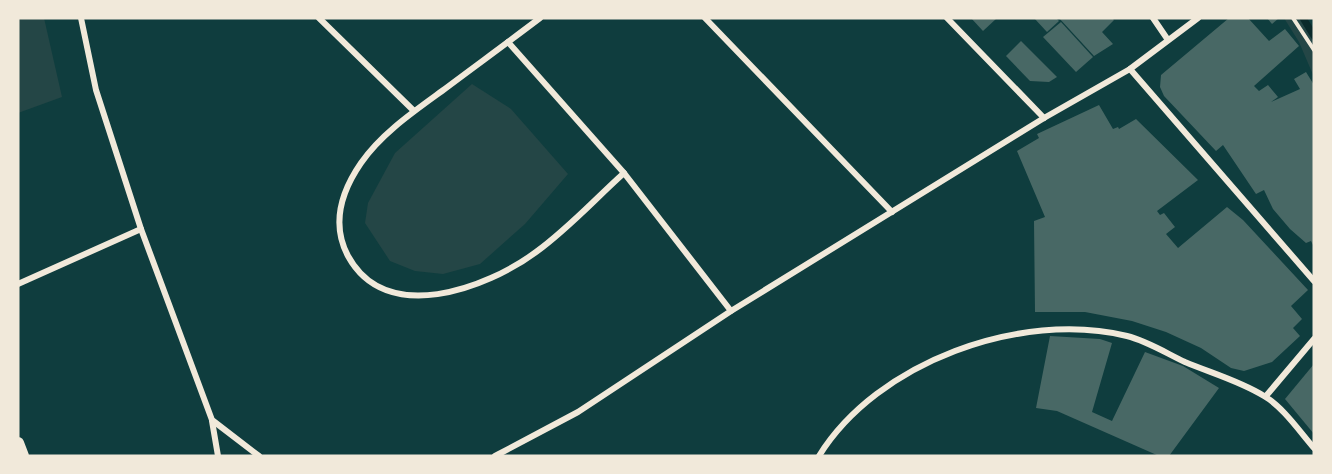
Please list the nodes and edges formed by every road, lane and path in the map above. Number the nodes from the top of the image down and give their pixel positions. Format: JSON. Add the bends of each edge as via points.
{"nodes":[{"id":1,"x":81,"y":18,"type":"edge"},
{"id":2,"x":320,"y":18,"type":"edge"},
{"id":3,"x":540,"y":18,"type":"edge"},
{"id":4,"x":705,"y":18,"type":"edge"},
{"id":5,"x":946,"y":18,"type":"edge"},
{"id":6,"x":1153,"y":18,"type":"edge"},
{"id":7,"x":1198,"y":18,"type":"edge"},
{"id":8,"x":1293,"y":18,"type":"edge"},
{"id":9,"x":1168,"y":40,"type":"junction"},
{"id":10,"x":508,"y":42,"type":"junction"},
{"id":11,"x":1314,"y":50,"type":"edge"},
{"id":12,"x":1130,"y":69,"type":"junction"},
{"id":13,"x":414,"y":111,"type":"junction"},
{"id":14,"x":1044,"y":118,"type":"junction"},
{"id":15,"x":624,"y":173,"type":"junction"},
{"id":16,"x":892,"y":212,"type":"junction"},
{"id":17,"x":141,"y":229,"type":"junction"},
{"id":18,"x":1314,"y":281,"type":"edge"},
{"id":19,"x":18,"y":285,"type":"edge"},
{"id":20,"x":731,"y":311,"type":"junction"},
{"id":21,"x":1314,"y":339,"type":"edge"},
{"id":22,"x":1266,"y":396,"type":"junction"},
{"id":23,"x":212,"y":420,"type":"junction"},
{"id":24,"x":18,"y":443,"type":"edge"},
{"id":25,"x":1314,"y":448,"type":"edge"},
{"id":26,"x":23,"y":456,"type":"edge"},
{"id":27,"x":218,"y":456,"type":"edge"},
{"id":28,"x":259,"y":456,"type":"edge"},
{"id":29,"x":495,"y":456,"type":"edge"},
{"id":30,"x":819,"y":456,"type":"edge"}],
"edges":[{"from":1,"to":17,"type":"street","via":[[96,90]]},
{"from":2,"to":13,"type":"street"},
{"from":3,"to":10,"type":"street"},
{"from":4,"to":16,"type":"street"},
{"from":5,"to":14,"type":"street"},
{"from":6,"to":9,"type":"street"},
{"from":7,"to":9,"type":"street"},
{"from":8,"to":11,"type":"path"},
{"from":9,"to":12,"type":"street"},
{"from":10,"to":13,"type":"street"},
{"from":10,"to":15,"type":"street"},
{"from":12,"to":14,"type":"street"},
{"from":12,"to":18,"type":"street"},
{"from":13,"to":15,"type":"street","via":[[361,163],[340,200],[338,227],[353,265],[375,286],[396,294],[450,292],[493,277],[536,252]]},
{"from":14,"to":16,"type":"street"},
{"from":15,"to":20,"type":"street"},
{"from":16,"to":20,"type":"street"},
{"from":17,"to":19,"type":"street"},
{"from":17,"to":23,"type":"street"},
{"from":20,"to":29,"type":"street","via":[[578,412]]},
{"from":21,"to":22,"type":"street"},
{"from":22,"to":25,"type":"street"},
{"from":22,"to":30,"type":"street","via":[[1127,336],[1040,331],[996,337],[946,354],[908,374],[860,406]]},
{"from":23,"to":27,"type":"street"},
{"from":23,"to":28,"type":"street"},
{"from":24,"to":26,"type":"main road"}]}
